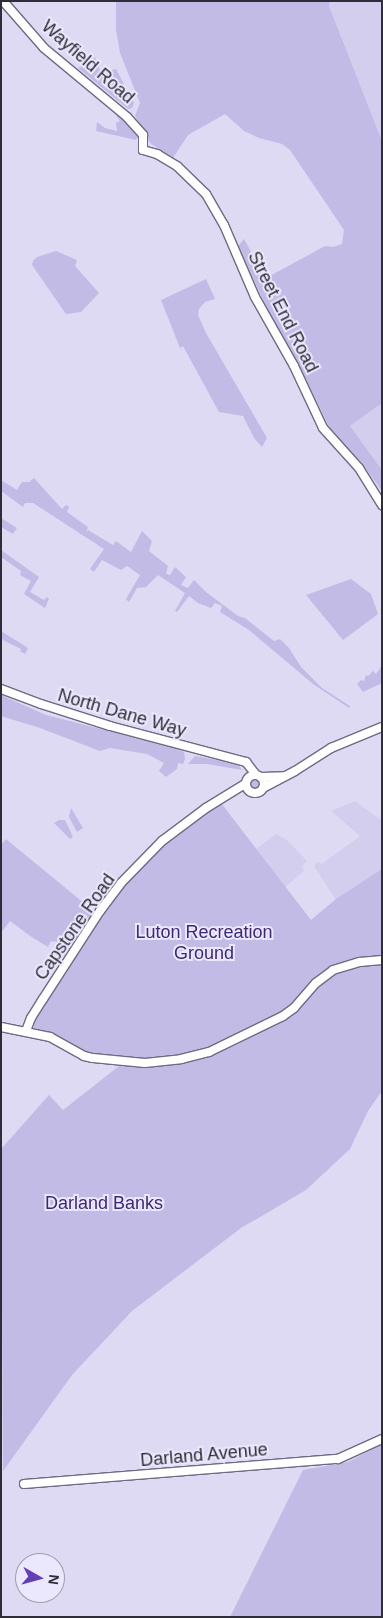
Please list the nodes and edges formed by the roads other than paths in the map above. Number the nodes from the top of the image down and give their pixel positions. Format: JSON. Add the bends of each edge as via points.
{"nodes":[{"id":1,"x":2,"y":1,"type":"edge"},
{"id":2,"x":143,"y":150,"type":"joint"},
{"id":3,"x":382,"y":505,"type":"edge"},
{"id":4,"x":1,"y":689,"type":"edge"},
{"id":5,"x":382,"y":727,"type":"edge"},
{"id":6,"x":236,"y":760,"type":"junction"},
{"id":7,"x":286,"y":775,"type":"junction"},
{"id":8,"x":258,"y":776,"type":"junction"},
{"id":9,"x":246,"y":782,"type":"junction"},
{"id":10,"x":263,"y":788,"type":"junction"},
{"id":11,"x":250,"y":792,"type":"junction"},
{"id":12,"x":226,"y":795,"type":"junction"},
{"id":13,"x":382,"y":960,"type":"edge"},
{"id":14,"x":1,"y":1027,"type":"edge"},
{"id":15,"x":26,"y":1031,"type":"junction"},
{"id":16,"x":382,"y":1439,"type":"edge"},
{"id":17,"x":24,"y":1484,"type":"dead end"}],
"edges":[{"from":1,"to":2,"type":"street","name":"Wayfield Road","via":[[44,48],[127,117],[143,135]]},
{"from":2,"to":3,"type":"street","name":"Street End Road","via":[[178,166],[206,194],[224,224],[255,297],[294,366],[323,428],[359,468]]},
{"from":4,"to":6,"type":"street","name":"North Dane Way","via":[[110,726]]},
{"from":5,"to":7,"type":"street","via":[[331,748]]},
{"from":6,"to":8,"type":"street","name":"North Dane Way","via":[[246,762]]},
{"from":6,"to":9,"type":"street","via":[[243,766]]},
{"from":7,"to":8,"type":"street"},
{"from":7,"to":10,"type":"street"},
{"from":8,"to":9,"type":"street"},
{"from":8,"to":10,"type":"street","via":[[264,782]]},
{"from":9,"to":11,"type":"street"},
{"from":9,"to":12,"type":"street","name":"Capstone Road"},
{"from":10,"to":11,"type":"street"},
{"from":11,"to":12,"type":"street","name":"Capstone Road"},
{"from":12,"to":15,"type":"street","name":"Capstone Road","via":[[162,841],[121,883],[43,999]]},
{"from":13,"to":15,"type":"street","via":[[356,962],[333,970],[316,982],[283,1016],[208,1052],[181,1059],[145,1063],[93,1058],[50,1037]]},
{"from":14,"to":15,"type":"street"},
{"from":16,"to":17,"type":"street","name":"Darland Avenue","via":[[338,1459]]}]}
